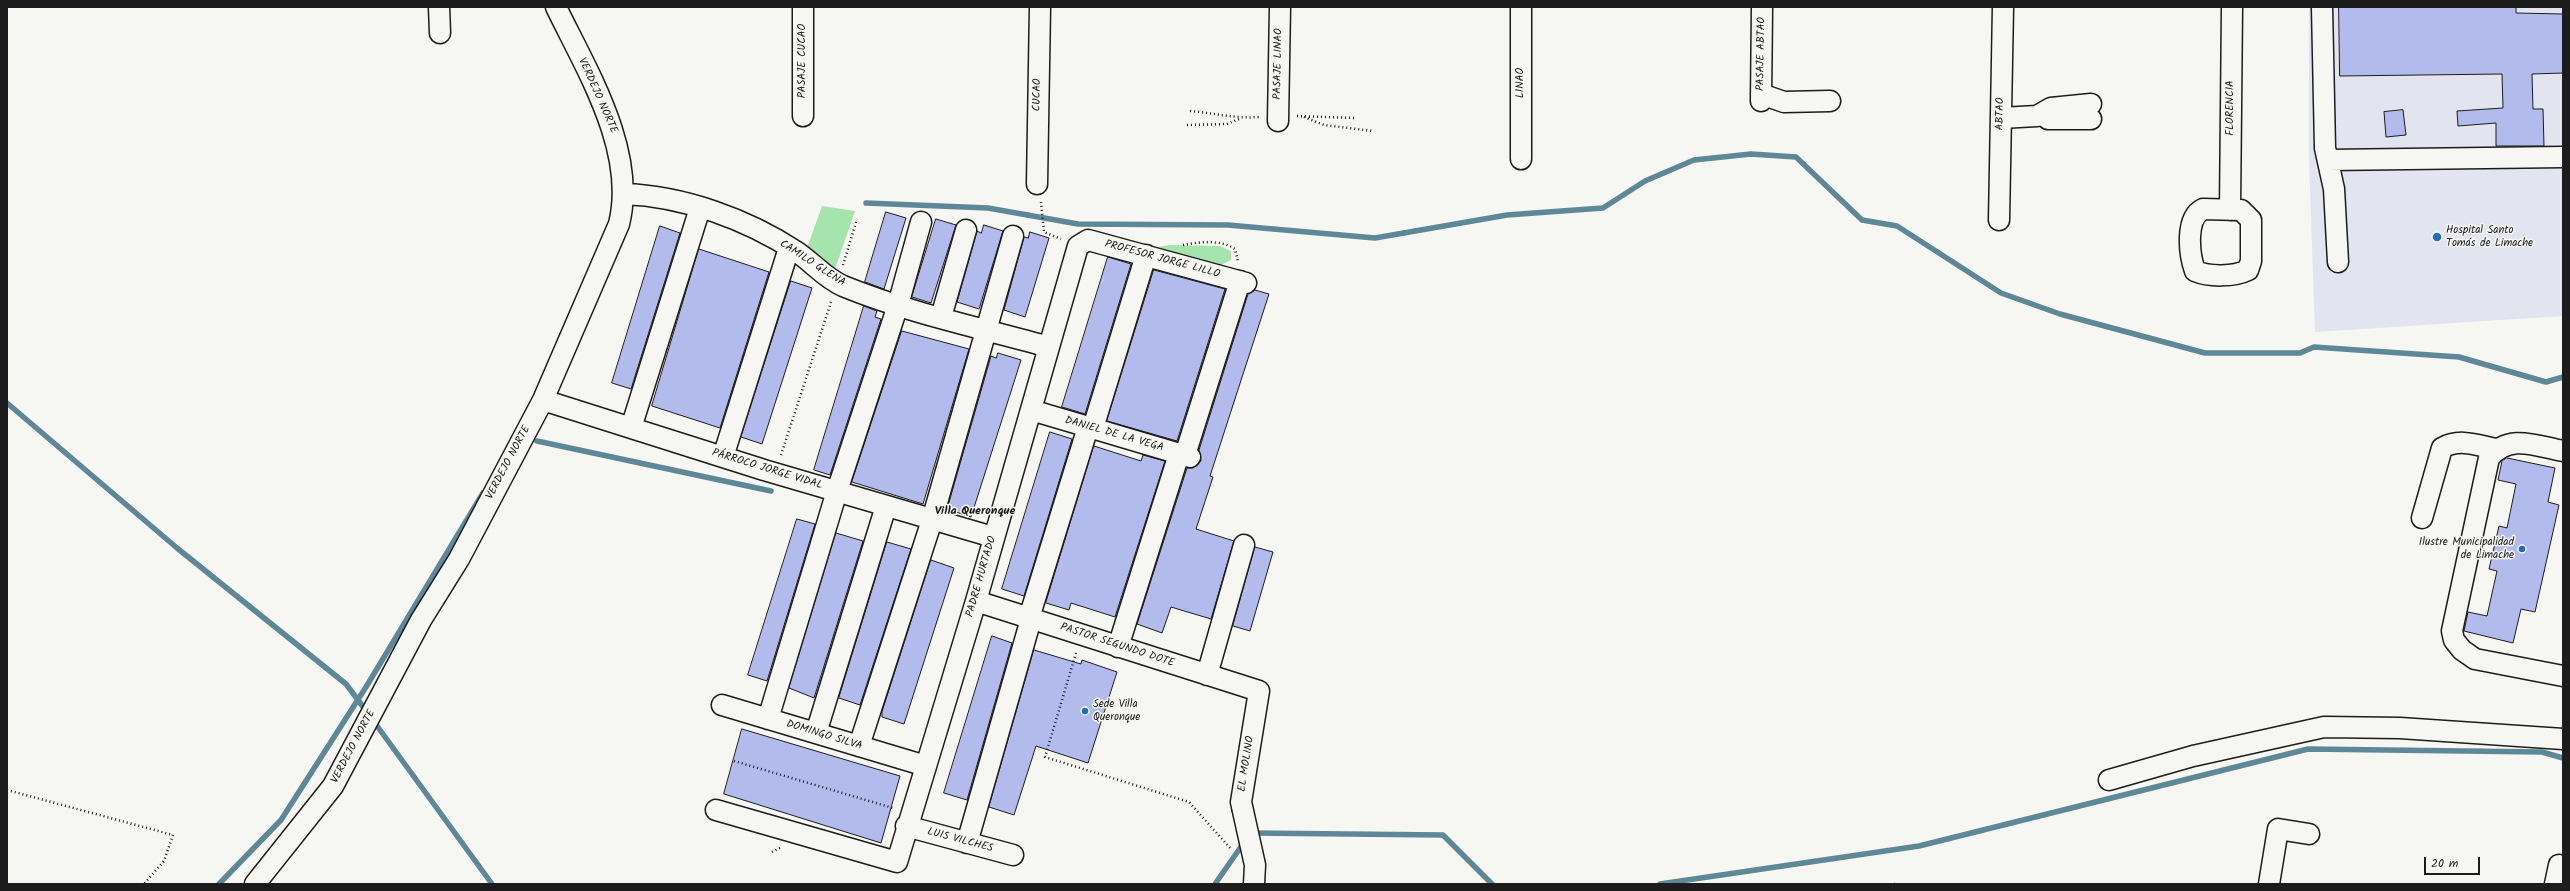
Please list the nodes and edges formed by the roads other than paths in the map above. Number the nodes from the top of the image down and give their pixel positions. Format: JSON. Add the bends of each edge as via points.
{"nodes":[{"id":1,"x":440,"y":7,"type":"edge"},
{"id":2,"x":556,"y":7,"type":"edge"},
{"id":3,"x":803,"y":7,"type":"edge"},
{"id":4,"x":1040,"y":7,"type":"edge"},
{"id":5,"x":1280,"y":7,"type":"edge"},
{"id":6,"x":1521,"y":7,"type":"edge"},
{"id":7,"x":1762,"y":7,"type":"edge"},
{"id":8,"x":2003,"y":7,"type":"edge"},
{"id":9,"x":2232,"y":7,"type":"edge"},
{"id":10,"x":2322,"y":7,"type":"edge"},
{"id":11,"x":440,"y":33,"type":"dead end"},
{"id":12,"x":1830,"y":101,"type":"dead end"},
{"id":13,"x":2091,"y":111,"type":"dead end"},
{"id":14,"x":803,"y":116,"type":"dead end"},
{"id":15,"x":2001,"y":118,"type":"junction"},
{"id":16,"x":1278,"y":119,"type":"road end"},
{"id":17,"x":2563,"y":157,"type":"edge"},
{"id":18,"x":1521,"y":159,"type":"dead end"},
{"id":19,"x":2329,"y":160,"type":"junction"},
{"id":20,"x":1036,"y":184,"type":"dead end"},
{"id":21,"x":624,"y":194,"type":"junction"},
{"id":22,"x":700,"y":208,"type":"junction"},
{"id":23,"x":2230,"y":210,"type":"dead end"},
{"id":24,"x":2000,"y":220,"type":"dead end"},
{"id":25,"x":921,"y":222,"type":"dead end"},
{"id":26,"x":966,"y":230,"type":"dead end"},
{"id":27,"x":1013,"y":236,"type":"dead end"},
{"id":28,"x":1078,"y":246,"type":"joint"},
{"id":29,"x":789,"y":248,"type":"junction"},
{"id":30,"x":1146,"y":255,"type":"junction"},
{"id":31,"x":2338,"y":262,"type":"dead end"},
{"id":32,"x":898,"y":305,"type":"junction"},
{"id":33,"x":941,"y":317,"type":"junction"},
{"id":34,"x":988,"y":330,"type":"junction"},
{"id":35,"x":1049,"y":347,"type":"junction"},
{"id":36,"x":542,"y":400,"type":"junction"},
{"id":37,"x":1031,"y":410,"type":"junction"},
{"id":38,"x":631,"y":428,"type":"junction"},
{"id":39,"x":1090,"y":428,"type":"junction"},
{"id":40,"x":2562,"y":446,"type":"edge"},
{"id":41,"x":2496,"y":449,"type":"junction"},
{"id":42,"x":1187,"y":456,"type":"junction"},
{"id":43,"x":723,"y":457,"type":"junction"},
{"id":44,"x":837,"y":491,"type":"junction"},
{"id":45,"x":886,"y":506,"type":"junction"},
{"id":46,"x":2422,"y":518,"type":"dead end"},
{"id":47,"x":932,"y":520,"type":"junction"},
{"id":48,"x":993,"y":537,"type":"junction"},
{"id":49,"x":1244,"y":545,"type":"dead end"},
{"id":50,"x":976,"y":601,"type":"junction"},
{"id":51,"x":1030,"y":619,"type":"junction"},
{"id":52,"x":1118,"y":647,"type":"junction"},
{"id":53,"x":1207,"y":675,"type":"junction"},
{"id":54,"x":2563,"y":676,"type":"edge"},
{"id":55,"x":1259,"y":691,"type":"joint"},
{"id":56,"x":722,"y":705,"type":"dead end"},
{"id":57,"x":768,"y":719,"type":"junction"},
{"id":58,"x":816,"y":733,"type":"junction"},
{"id":59,"x":2563,"y":739,"type":"edge"},
{"id":60,"x":859,"y":746,"type":"junction"},
{"id":61,"x":926,"y":766,"type":"junction"},
{"id":62,"x":2109,"y":780,"type":"dead end"},
{"id":63,"x":716,"y":810,"type":"dead end"},
{"id":64,"x":908,"y":820,"type":"junction"},
{"id":65,"x":2309,"y":834,"type":"dead end"},
{"id":66,"x":967,"y":843,"type":"junction"},
{"id":67,"x":1013,"y":855,"type":"dead end"},
{"id":68,"x":255,"y":884,"type":"edge"},
{"id":69,"x":1254,"y":884,"type":"edge"},
{"id":70,"x":2269,"y":884,"type":"edge"}],
"edges":[{"from":1,"to":11,"type":"street"},
{"from":2,"to":21,"type":"street","name":"VERDEJO NORTE","via":[[609,121],[620,156]]},
{"from":3,"to":14,"type":"street","name":"PASAJE CUCAO"},
{"from":4,"to":20,"type":"street","name":"CUCAO"},
{"from":5,"to":16,"type":"street","name":"PASAJE LINAO"},
{"from":6,"to":18,"type":"street","name":"LINAO"},
{"from":7,"to":12,"type":"street","name":"PASAJE ABTAO","via":[[1761,98],[1784,102]]},
{"from":8,"to":15,"type":"street","name":"ABTAO"},
{"from":9,"to":23,"type":"street","name":"FLORENCIA"},
{"from":10,"to":19,"type":"street","via":[[2325,148]]},
{"from":13,"to":15,"type":"street","via":[[2051,108],[2037,116]]},
{"from":15,"to":24,"type":"street","name":"ABTAO"},
{"from":17,"to":19,"type":"street"},
{"from":19,"to":31,"type":"street","via":[[2334,188]]},
{"from":21,"to":22,"type":"street","name":"CAMILO GLENA","via":[[648,195]]},
{"from":21,"to":36,"type":"street","name":"VERDEJO NORTE","via":[[619,224]]},
{"from":22,"to":29,"type":"street","name":"CAMILO GLENA","via":[[751,227]]},
{"from":22,"to":38,"type":"street"},
{"from":25,"to":32,"type":"street"},
{"from":26,"to":33,"type":"street"},
{"from":27,"to":34,"type":"street"},
{"from":28,"to":30,"type":"street","name":"PROFESOR JORGE LILLO","via":[[1088,240]]},
{"from":28,"to":35,"type":"street","name":"PADRE HURTADO"},
{"from":29,"to":32,"type":"street","name":"CAMILO GLENA","via":[[837,283]]},
{"from":29,"to":43,"type":"street"},
{"from":30,"to":39,"type":"street"},
{"from":30,"to":42,"type":"street","name":"PROFESOR JORGE LILLO","via":[[1243,282]]},
{"from":32,"to":33,"type":"street","name":"CAMILO GLENA"},
{"from":32,"to":44,"type":"street"},
{"from":33,"to":34,"type":"street","name":"CAMILO GLENA"},
{"from":34,"to":35,"type":"street","name":"CAMILO GLENA"},
{"from":34,"to":47,"type":"street"},
{"from":35,"to":37,"type":"street","name":"PADRE HURTADO"},
{"from":36,"to":38,"type":"street","name":"PÁRROCO JORGE VIDAL"},
{"from":36,"to":68,"type":"street","name":"VERDEJO NORTE","via":[[459,559],[417,629],[333,786]]},
{"from":37,"to":39,"type":"street","name":"DANIEL DE LA VEGA"},
{"from":37,"to":48,"type":"street","name":"PADRE HURTADO"},
{"from":38,"to":43,"type":"street","name":"PÁRROCO JORGE VIDAL"},
{"from":39,"to":42,"type":"street","name":"DANIEL DE LA VEGA"},
{"from":39,"to":51,"type":"street"},
{"from":40,"to":41,"type":"street","via":[[2519,442],[2505,444]]},
{"from":41,"to":46,"type":"street","via":[[2451,442],[2442,448]]},
{"from":41,"to":54,"type":"street","via":[[2489,458],[2452,631],[2454,640],[2462,650],[2476,659]]},
{"from":42,"to":52,"type":"street"},
{"from":43,"to":44,"type":"street","name":"PÁRROCO JORGE VIDAL"},
{"from":44,"to":45,"type":"street","name":"PÁRROCO JORGE VIDAL"},
{"from":44,"to":57,"type":"street"},
{"from":45,"to":47,"type":"street","name":"PÁRROCO JORGE VIDAL"},
{"from":45,"to":58,"type":"street"},
{"from":47,"to":48,"type":"street","name":"PÁRROCO JORGE VIDAL"},
{"from":47,"to":60,"type":"street"},
{"from":48,"to":50,"type":"street","name":"PADRE HURTADO"},
{"from":49,"to":53,"type":"street"},
{"from":50,"to":51,"type":"street","name":"PASTOR SEGUNDO DOTE"},
{"from":50,"to":61,"type":"street","name":"PADRE HURTADO"},
{"from":51,"to":52,"type":"street","name":"PASTOR SEGUNDO DOTE"},
{"from":51,"to":66,"type":"street"},
{"from":52,"to":53,"type":"street","name":"PASTOR SEGUNDO DOTE"},
{"from":53,"to":55,"type":"street","name":"PASTOR SEGUNDO DOTE"},
{"from":55,"to":69,"type":"street","name":"EL MOLINO","via":[[1241,802],[1255,865]]},
{"from":56,"to":57,"type":"street","name":"DOMINGO SILVA"},
{"from":57,"to":58,"type":"street","name":"DOMINGO SILVA"},
{"from":58,"to":60,"type":"street","name":"DOMINGO SILVA"},
{"from":59,"to":62,"type":"street","via":[[2400,728],[2324,727],[2193,756]]},
{"from":60,"to":61,"type":"street","name":"DOMINGO SILVA"},
{"from":61,"to":64,"type":"street","name":"PADRE HURTADO"},
{"from":63,"to":64,"type":"street","name":"PADRE HURTADO","via":[[897,862]]},
{"from":64,"to":66,"type":"street","name":"LUIS VILCHES"},
{"from":65,"to":70,"type":"street","via":[[2278,829]]},
{"from":66,"to":67,"type":"street","name":"LUIS VILCHES"}]}
